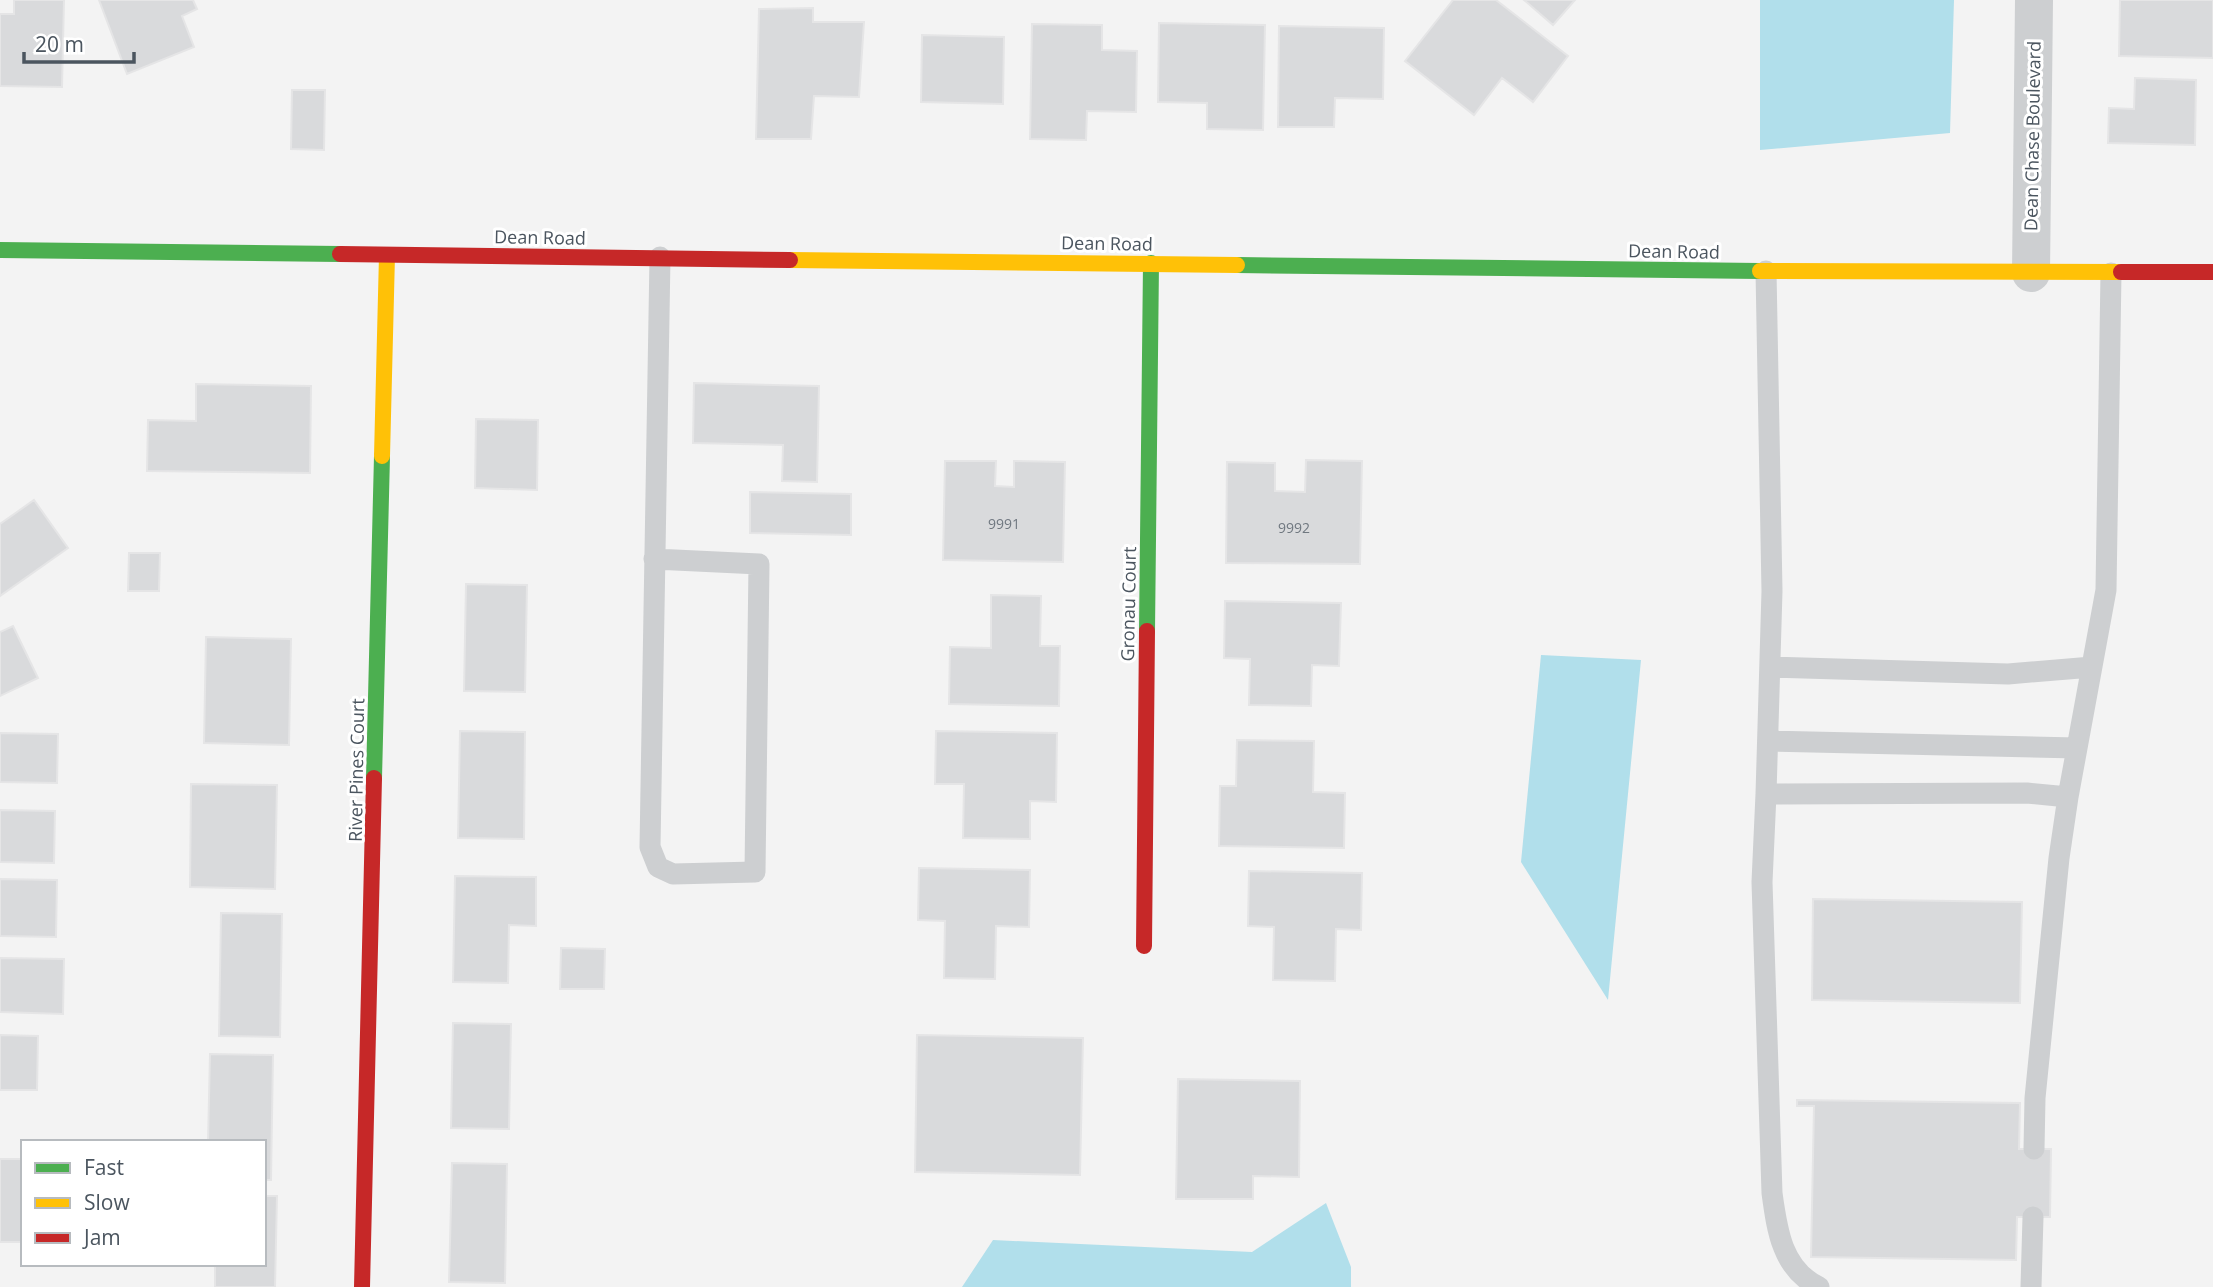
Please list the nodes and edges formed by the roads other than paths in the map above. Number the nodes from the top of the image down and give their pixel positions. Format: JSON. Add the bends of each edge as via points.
{"nodes":[{"id":1,"x":2034,"y":0,"type":"edge"},
{"id":2,"x":0,"y":250,"type":"edge"},
{"id":3,"x":387,"y":255,"type":"junction"},
{"id":4,"x":660,"y":257,"type":"junction"},
{"id":5,"x":1151,"y":263,"type":"junction"},
{"id":6,"x":1766,"y":271,"type":"junction"},
{"id":7,"x":2213,"y":272,"type":"edge"},
{"id":8,"x":2031,"y":273,"type":"junction"},
{"id":9,"x":2111,"y":273,"type":"junction"},
{"id":10,"x":654,"y":559,"type":"junction"},
{"id":11,"x":1770,"y":667,"type":"junction"},
{"id":12,"x":2092,"y":667,"type":"junction"},
{"id":13,"x":1768,"y":741,"type":"junction"},
{"id":14,"x":2077,"y":748,"type":"junction"},
{"id":15,"x":1766,"y":794,"type":"junction"},
{"id":16,"x":2068,"y":797,"type":"junction"},
{"id":17,"x":1144,"y":946,"type":"dead end"},
{"id":18,"x":2034,"y":1149,"type":"dead end"},
{"id":19,"x":2033,"y":1217,"type":"dead end"},
{"id":20,"x":362,"y":1287,"type":"edge"},
{"id":21,"x":1819,"y":1287,"type":"edge"},
{"id":22,"x":2031,"y":1287,"type":"edge"}],
"edges":[{"from":1,"to":8,"type":"street","name":"Dean Chase Boulevard"},
{"from":2,"to":3,"type":"main road","name":"Dean Road"},
{"from":3,"to":4,"type":"main road","name":"Dean Road"},
{"from":3,"to":20,"type":"main road","name":"River Pines Court"},
{"from":4,"to":5,"type":"main road","name":"Dean Road"},
{"from":4,"to":10,"type":"lane"},
{"from":5,"to":6,"type":"main road","name":"Dean Road"},
{"from":5,"to":17,"type":"main road","name":"Gronau Court"},
{"from":6,"to":8,"type":"main road","name":"Dean Road"},
{"from":6,"to":11,"type":"lane"},
{"from":7,"to":9,"type":"main road","name":"Dean Road"},
{"from":8,"to":9,"type":"main road","name":"Dean Road"},
{"from":9,"to":12,"type":"lane","via":[[2106,590]]},
{"from":10,"to":10,"type":"lane","via":[[650,847],[658,867],[673,874],[755,872],[759,564]]},
{"from":11,"to":12,"type":"lane","via":[[2008,674]]},
{"from":11,"to":13,"type":"lane"},
{"from":12,"to":14,"type":"lane"},
{"from":13,"to":14,"type":"lane"},
{"from":13,"to":15,"type":"lane"},
{"from":14,"to":16,"type":"lane"},
{"from":15,"to":16,"type":"lane","via":[[2027,793]]},
{"from":15,"to":21,"type":"lane","via":[[1762,883],[1772,1193],[1777,1231],[1787,1258]]},
{"from":16,"to":18,"type":"lane","via":[[2035,1098]]},
{"from":19,"to":22,"type":"lane"}]}
